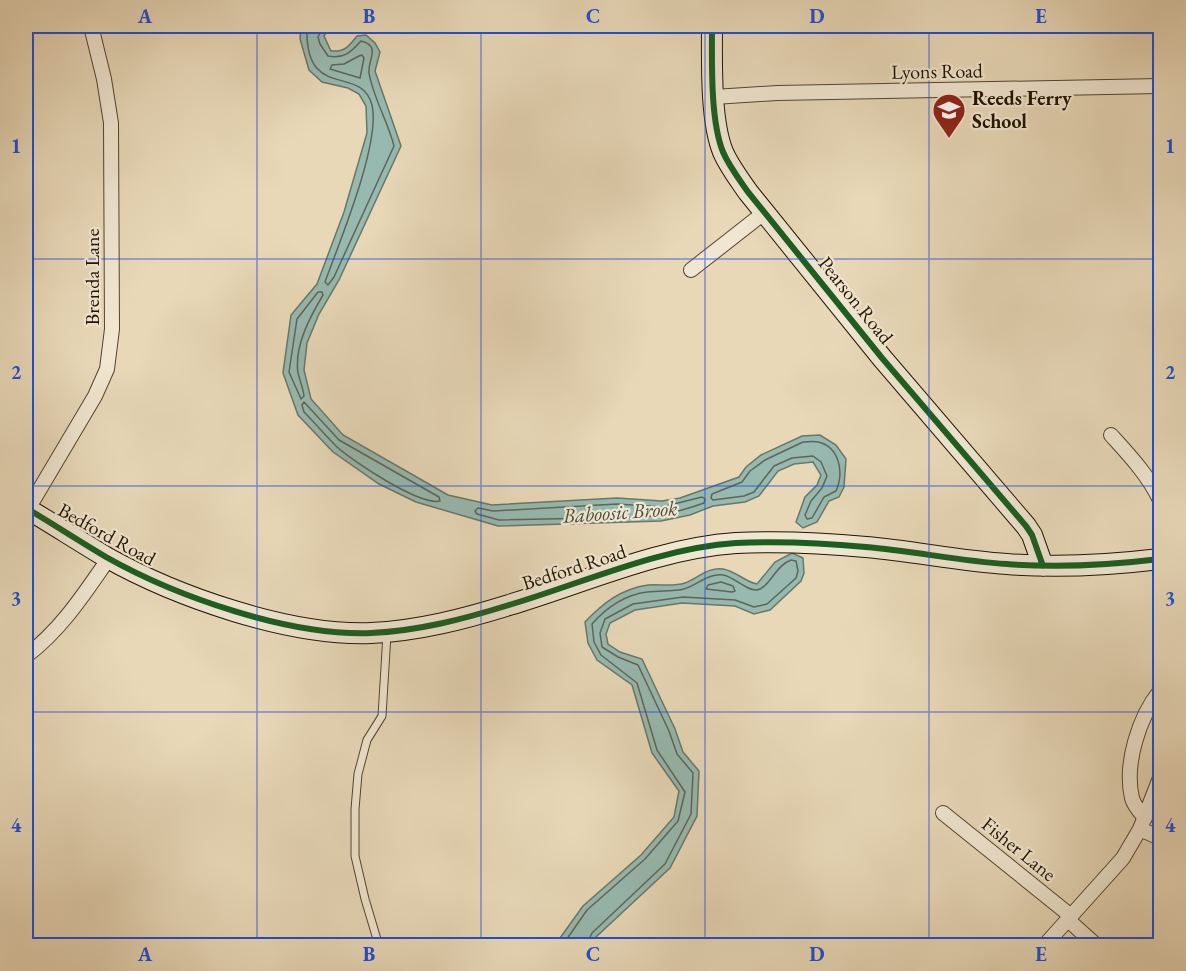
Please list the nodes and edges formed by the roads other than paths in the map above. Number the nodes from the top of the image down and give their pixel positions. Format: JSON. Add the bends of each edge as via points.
{"nodes":[{"id":1,"x":91,"y":26,"type":"edge"},
{"id":2,"x":712,"y":26,"type":"edge"},
{"id":3,"x":1161,"y":86,"type":"edge"},
{"id":4,"x":714,"y":97,"type":"junction"},
{"id":5,"x":765,"y":212,"type":"junction"},
{"id":6,"x":691,"y":270,"type":"dead end"},
{"id":7,"x":1111,"y":435,"type":"dead end"},
{"id":8,"x":1161,"y":500,"type":"edge"},
{"id":9,"x":27,"y":509,"type":"edge"},
{"id":10,"x":109,"y":558,"type":"junction"},
{"id":11,"x":1161,"y":559,"type":"edge"},
{"id":12,"x":1043,"y":566,"type":"junction"},
{"id":13,"x":388,"y":632,"type":"junction"},
{"id":14,"x":26,"y":656,"type":"edge"},
{"id":15,"x":1161,"y":691,"type":"edge"},
{"id":16,"x":1161,"y":778,"type":"edge"},
{"id":17,"x":943,"y":813,"type":"dead end"},
{"id":18,"x":1142,"y":823,"type":"junction"},
{"id":19,"x":1161,"y":837,"type":"edge"},
{"id":20,"x":1069,"y":918,"type":"junction"},
{"id":21,"x":378,"y":945,"type":"edge"},
{"id":22,"x":1044,"y":945,"type":"edge"},
{"id":23,"x":1097,"y":945,"type":"edge"}],
"edges":[{"from":1,"to":9,"type":"street","name":"Brenda Lane","via":[[106,86],[112,137],[111,343],[95,396]]},
{"from":2,"to":4,"type":"street","name":"Pearson Road"},
{"from":3,"to":4,"type":"street","name":"Lyons Road"},
{"from":4,"to":5,"type":"street","name":"Pearson Road","via":[[723,153]]},
{"from":5,"to":6,"type":"street"},
{"from":5,"to":12,"type":"street","name":"Pearson Road","via":[[882,358],[1026,526]]},
{"from":7,"to":8,"type":"street","via":[[1134,459]]},
{"from":9,"to":10,"type":"street","name":"Bedford Road"},
{"from":10,"to":13,"type":"street","name":"Bedford Road","via":[[190,596],[310,630]]},
{"from":10,"to":14,"type":"street","via":[[69,614]]},
{"from":11,"to":12,"type":"street","name":"Bedford Road"},
{"from":12,"to":13,"type":"street","name":"Bedford Road","via":[[827,544],[707,546],[676,552],[508,606]]},
{"from":13,"to":21,"type":"lane","via":[[382,716],[367,740],[358,774],[355,809],[355,856]]},
{"from":15,"to":18,"type":"street","via":[[1145,714],[1132,758],[1132,798]]},
{"from":16,"to":18,"type":"street"},
{"from":17,"to":20,"type":"street","name":"Fisher Lane"},
{"from":18,"to":19,"type":"street"},
{"from":18,"to":20,"type":"street","via":[[1123,858]]},
{"from":20,"to":22,"type":"street"},
{"from":20,"to":23,"type":"street","name":"Fisher Lane"}]}
